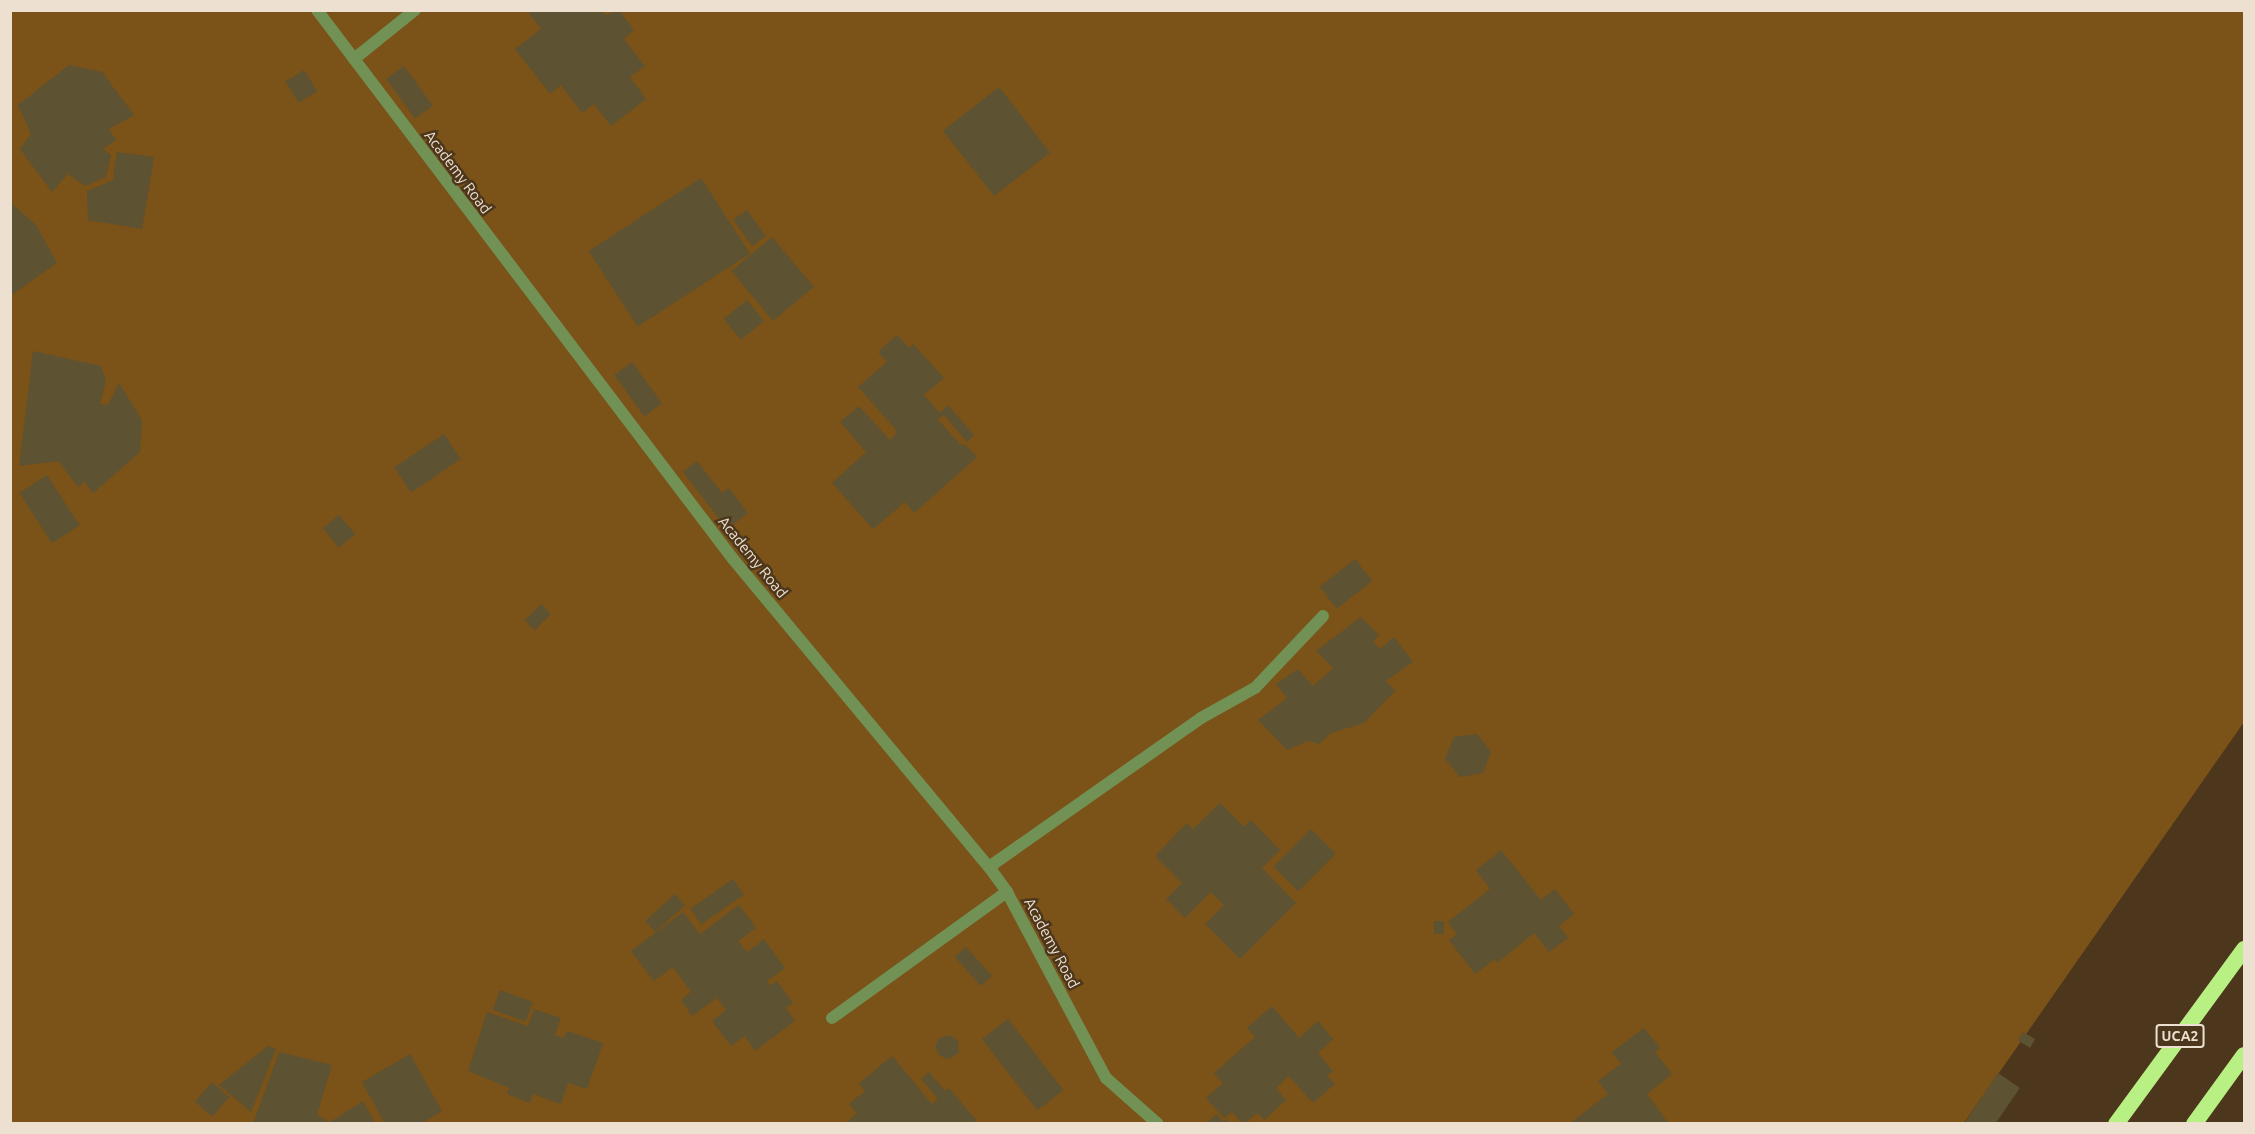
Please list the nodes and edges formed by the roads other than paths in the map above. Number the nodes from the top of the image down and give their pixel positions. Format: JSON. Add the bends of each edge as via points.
{"nodes":[{"id":1,"x":317,"y":10,"type":"edge"},
{"id":2,"x":415,"y":10,"type":"edge"},
{"id":3,"x":354,"y":59,"type":"junction"},
{"id":4,"x":1323,"y":616,"type":"dead end"},
{"id":5,"x":989,"y":867,"type":"junction"},
{"id":6,"x":1007,"y":892,"type":"junction"},
{"id":7,"x":2244,"y":949,"type":"edge"},
{"id":8,"x":832,"y":1018,"type":"dead end"},
{"id":9,"x":2244,"y":1055,"type":"edge"},
{"id":10,"x":1158,"y":1124,"type":"edge"},
{"id":11,"x":2116,"y":1124,"type":"edge"},
{"id":12,"x":2194,"y":1124,"type":"edge"}],
"edges":[{"from":1,"to":3,"type":"street","name":"Academy Road"},
{"from":2,"to":3,"type":"street"},
{"from":3,"to":5,"type":"street","name":"Academy Road","via":[[734,559]]},
{"from":4,"to":5,"type":"street","via":[[1255,687],[1201,718]]},
{"from":5,"to":6,"type":"street","name":"Academy Road"},
{"from":6,"to":8,"type":"street"},
{"from":6,"to":10,"type":"street","name":"Academy Road","via":[[1106,1078]]},
{"from":7,"to":11,"type":"highway","number":"UCA2"},
{"from":9,"to":12,"type":"highway"}]}
